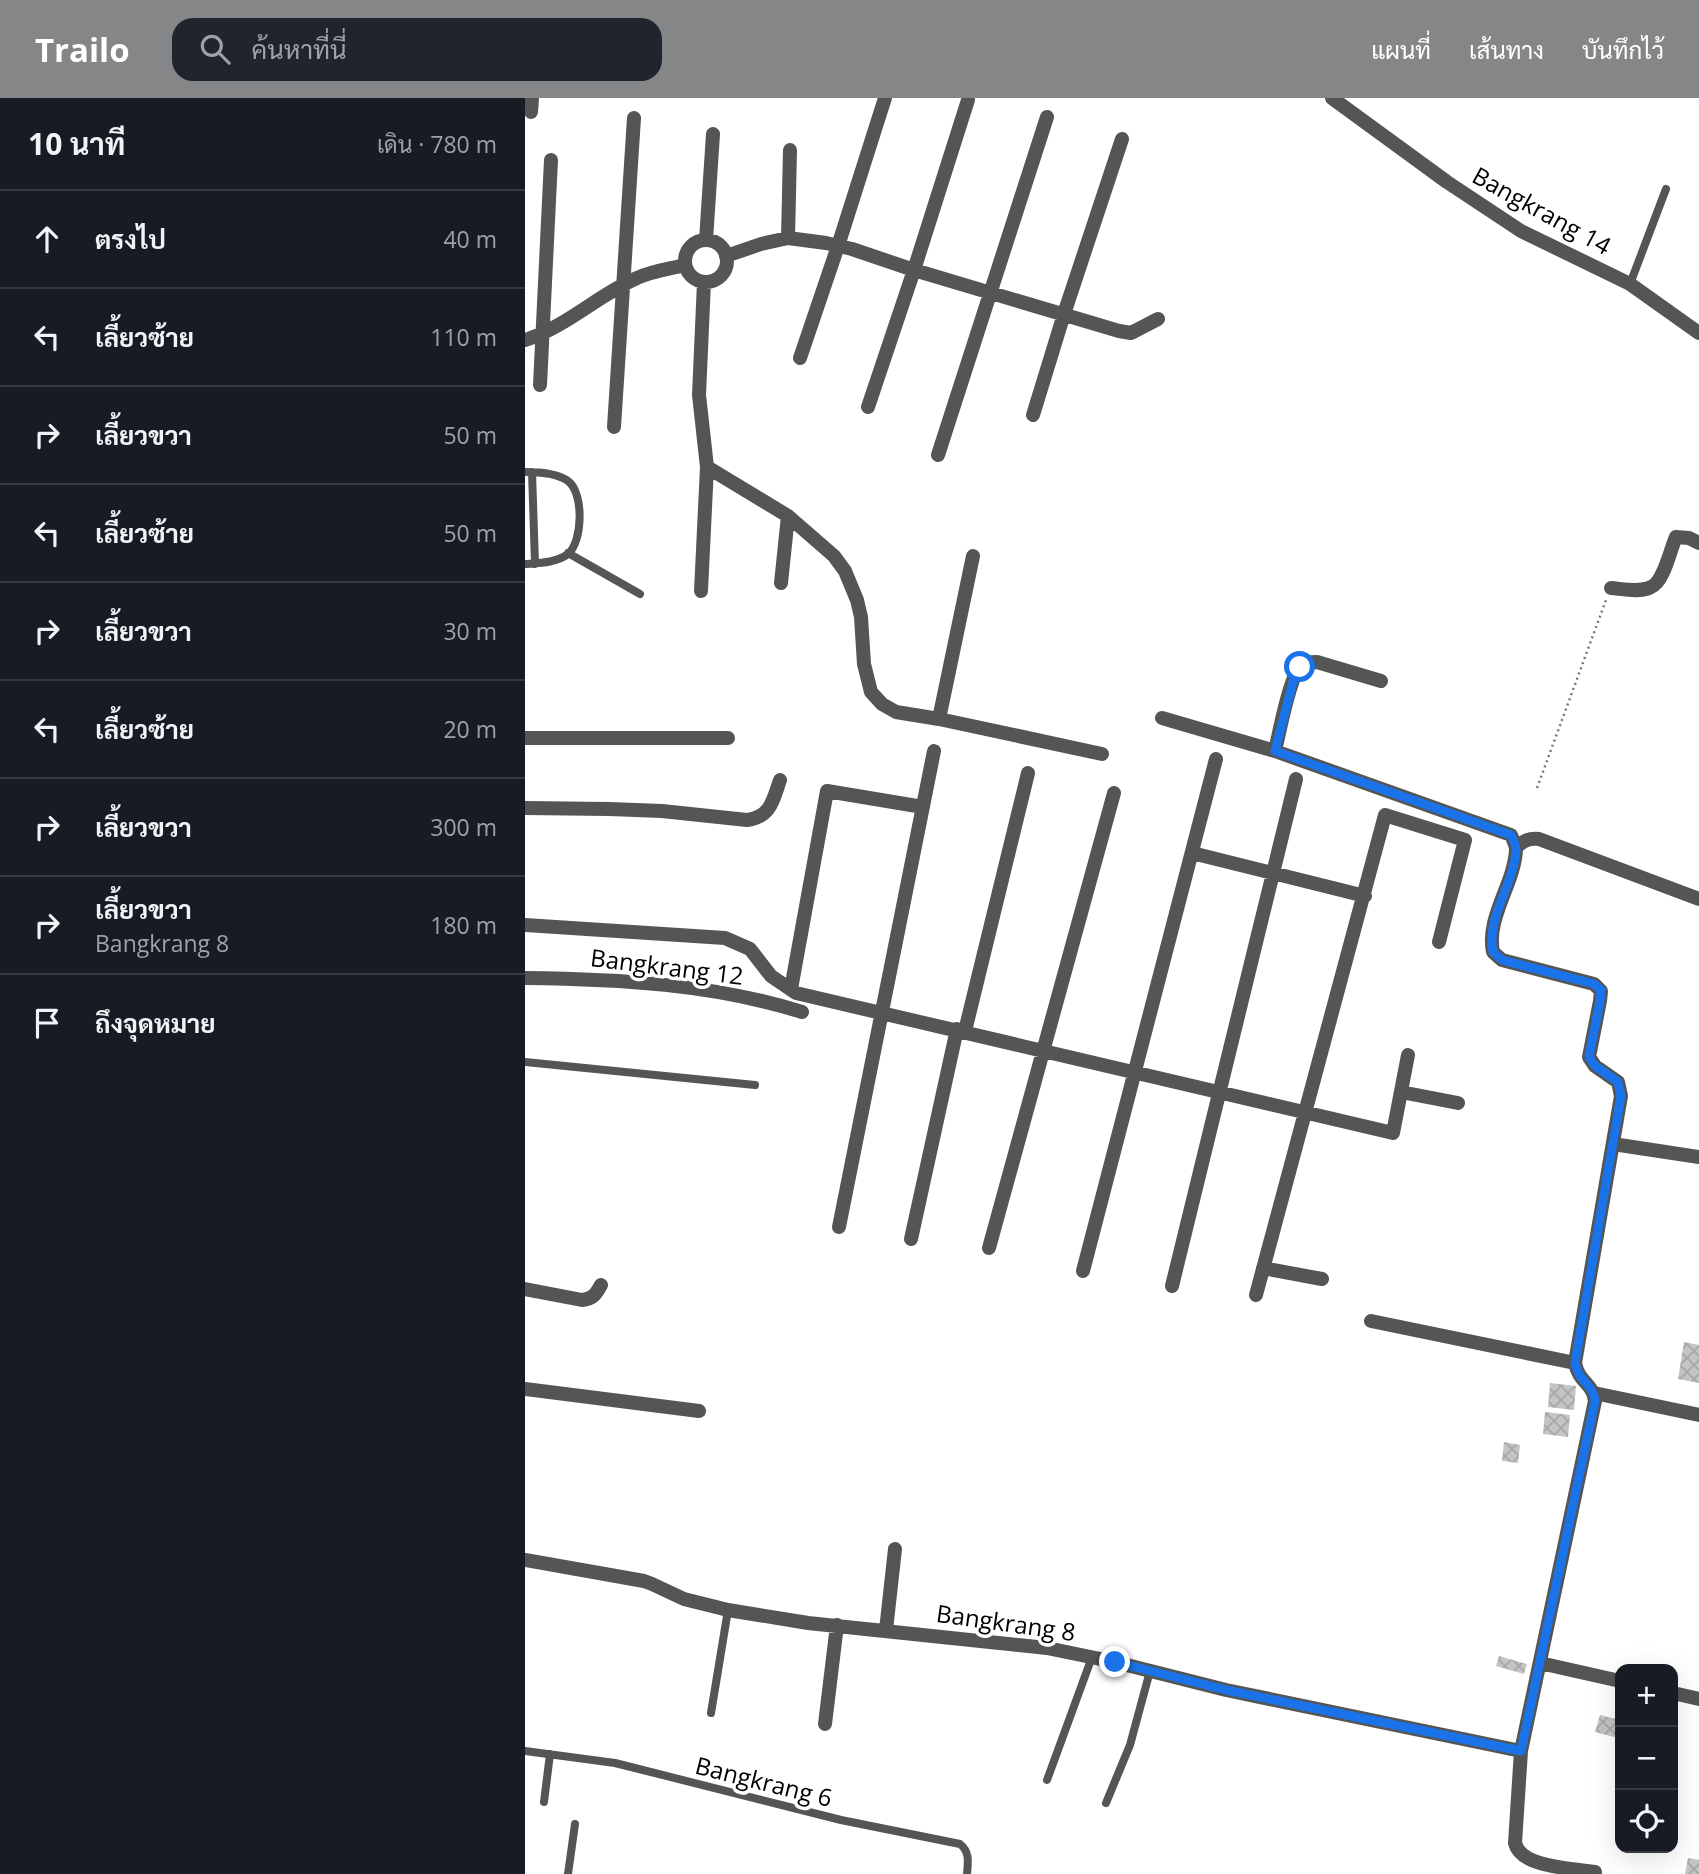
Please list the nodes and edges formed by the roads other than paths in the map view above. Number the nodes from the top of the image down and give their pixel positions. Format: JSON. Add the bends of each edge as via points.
{"nodes":[{"id":1,"x":885,"y":98,"type":"edge"},
{"id":2,"x":1332,"y":98,"type":"edge"},
{"id":3,"x":968,"y":100,"type":"dead end"},
{"id":4,"x":1047,"y":117,"type":"dead end"},
{"id":5,"x":634,"y":118,"type":"dead end"},
{"id":6,"x":713,"y":134,"type":"dead end"},
{"id":7,"x":1122,"y":139,"type":"dead end"},
{"id":8,"x":790,"y":150,"type":"dead end"},
{"id":9,"x":551,"y":160,"type":"dead end"},
{"id":10,"x":1666,"y":189,"type":"dead end"},
{"id":11,"x":788,"y":238,"type":"junction"},
{"id":12,"x":706,"y":240,"type":"junction"},
{"id":13,"x":838,"y":246,"type":"junction"},
{"id":14,"x":726,"y":256,"type":"junction"},
{"id":15,"x":685,"y":265,"type":"junction"},
{"id":16,"x":914,"y":270,"type":"junction"},
{"id":17,"x":704,"y":282,"type":"junction"},
{"id":18,"x":624,"y":285,"type":"junction"},
{"id":19,"x":1630,"y":285,"type":"junction"},
{"id":20,"x":990,"y":292,"type":"junction"},
{"id":21,"x":1064,"y":314,"type":"junction"},
{"id":22,"x":1158,"y":319,"type":"dead end"},
{"id":23,"x":543,"y":332,"type":"junction"},
{"id":24,"x":1699,"y":333,"type":"edge"},
{"id":25,"x":525,"y":340,"type":"edge"},
{"id":26,"x":800,"y":358,"type":"dead end"},
{"id":27,"x":540,"y":385,"type":"dead end"},
{"id":28,"x":868,"y":407,"type":"dead end"},
{"id":29,"x":1033,"y":415,"type":"dead end"},
{"id":30,"x":614,"y":427,"type":"dead end"},
{"id":31,"x":938,"y":455,"type":"dead end"},
{"id":32,"x":707,"y":467,"type":"junction"},
{"id":33,"x":529,"y":472,"type":"edge"},
{"id":34,"x":788,"y":516,"type":"junction"},
{"id":35,"x":1699,"y":542,"type":"edge"},
{"id":36,"x":568,"y":553,"type":"junction"},
{"id":37,"x":973,"y":556,"type":"dead end"},
{"id":38,"x":525,"y":564,"type":"edge"},
{"id":39,"x":535,"y":564,"type":"junction"},
{"id":40,"x":781,"y":583,"type":"dead end"},
{"id":41,"x":1611,"y":588,"type":"road end"},
{"id":42,"x":701,"y":591,"type":"dead end"},
{"id":43,"x":640,"y":594,"type":"dead end"},
{"id":44,"x":1381,"y":681,"type":"dead end"},
{"id":45,"x":1162,"y":718,"type":"dead end"},
{"id":46,"x":939,"y":719,"type":"junction"},
{"id":47,"x":525,"y":738,"type":"edge"},
{"id":48,"x":728,"y":738,"type":"dead end"},
{"id":49,"x":934,"y":751,"type":"dead end"},
{"id":50,"x":1275,"y":751,"type":"junction"},
{"id":51,"x":1102,"y":754,"type":"dead end"},
{"id":52,"x":1216,"y":759,"type":"dead end"},
{"id":53,"x":1028,"y":773,"type":"dead end"},
{"id":54,"x":1296,"y":779,"type":"dead end"},
{"id":55,"x":780,"y":780,"type":"dead end"},
{"id":56,"x":1114,"y":793,"type":"dead end"},
{"id":57,"x":923,"y":807,"type":"junction"},
{"id":58,"x":525,"y":808,"type":"edge"},
{"id":59,"x":1516,"y":847,"type":"junction"},
{"id":60,"x":1192,"y":853,"type":"junction"},
{"id":61,"x":1273,"y":873,"type":"junction"},
{"id":62,"x":1365,"y":896,"type":"junction"},
{"id":63,"x":1699,"y":899,"type":"edge"},
{"id":64,"x":525,"y":925,"type":"edge"},
{"id":65,"x":1439,"y":942,"type":"dead end"},
{"id":66,"x":525,"y":978,"type":"edge"},
{"id":67,"x":791,"y":989,"type":"junction"},
{"id":68,"x":802,"y":1012,"type":"dead end"},
{"id":69,"x":883,"y":1012,"type":"junction"},
{"id":70,"x":961,"y":1030,"type":"junction"},
{"id":71,"x":1043,"y":1050,"type":"junction"},
{"id":72,"x":1408,"y":1055,"type":"dead end"},
{"id":73,"x":525,"y":1062,"type":"edge"},
{"id":74,"x":1135,"y":1072,"type":"junction"},
{"id":75,"x":755,"y":1085,"type":"dead end"},
{"id":76,"x":1219,"y":1092,"type":"junction"},
{"id":77,"x":1401,"y":1092,"type":"junction"},
{"id":78,"x":1458,"y":1104,"type":"dead end"},
{"id":79,"x":1306,"y":1112,"type":"junction"},
{"id":80,"x":1613,"y":1144,"type":"junction"},
{"id":81,"x":1699,"y":1157,"type":"edge"},
{"id":82,"x":839,"y":1227,"type":"dead end"},
{"id":83,"x":911,"y":1238,"type":"dead end"},
{"id":84,"x":989,"y":1248,"type":"dead end"},
{"id":85,"x":1263,"y":1268,"type":"junction"},
{"id":86,"x":1083,"y":1271,"type":"dead end"},
{"id":87,"x":1322,"y":1279,"type":"dead end"},
{"id":88,"x":601,"y":1284,"type":"dead end"},
{"id":89,"x":1172,"y":1286,"type":"dead end"},
{"id":90,"x":525,"y":1289,"type":"edge"},
{"id":91,"x":1256,"y":1295,"type":"dead end"},
{"id":92,"x":1371,"y":1321,"type":"dead end"},
{"id":93,"x":1575,"y":1363,"type":"junction"},
{"id":94,"x":525,"y":1389,"type":"edge"},
{"id":95,"x":1594,"y":1392,"type":"junction"},
{"id":96,"x":699,"y":1411,"type":"dead end"},
{"id":97,"x":1699,"y":1415,"type":"edge"},
{"id":98,"x":895,"y":1549,"type":"dead end"},
{"id":99,"x":525,"y":1560,"type":"edge"},
{"id":100,"x":728,"y":1610,"type":"junction"},
{"id":101,"x":837,"y":1625,"type":"junction"},
{"id":102,"x":886,"y":1630,"type":"junction"},
{"id":103,"x":1092,"y":1657,"type":"junction"},
{"id":104,"x":1540,"y":1663,"type":"junction"},
{"id":105,"x":1150,"y":1671,"type":"junction"},
{"id":106,"x":1615,"y":1680,"type":"edge"},
{"id":107,"x":1678,"y":1694,"type":"edge"},
{"id":108,"x":1699,"y":1699,"type":"edge"},
{"id":109,"x":711,"y":1713,"type":"dead end"},
{"id":110,"x":825,"y":1724,"type":"dead end"},
{"id":111,"x":525,"y":1751,"type":"edge"},
{"id":112,"x":1521,"y":1751,"type":"junction"},
{"id":113,"x":550,"y":1754,"type":"junction"},
{"id":114,"x":1047,"y":1780,"type":"dead end"},
{"id":115,"x":544,"y":1802,"type":"dead end"},
{"id":116,"x":1106,"y":1803,"type":"dead end"},
{"id":117,"x":575,"y":1824,"type":"dead end"},
{"id":118,"x":1595,"y":1872,"type":"dead end"},
{"id":119,"x":568,"y":1874,"type":"edge"},
{"id":120,"x":967,"y":1874,"type":"edge"}],
"edges":[{"from":1,"to":13,"type":"street"},
{"from":2,"to":19,"type":"street","name":"Bangkrang 14","via":[[1447,183],[1521,230]]},
{"from":3,"to":16,"type":"street"},
{"from":4,"to":20,"type":"street"},
{"from":5,"to":18,"type":"street"},
{"from":6,"to":12,"type":"street"},
{"from":7,"to":21,"type":"street"},
{"from":8,"to":11,"type":"street"},
{"from":9,"to":23,"type":"street"},
{"from":10,"to":19,"type":"lane"},
{"from":11,"to":13,"type":"street"},
{"from":11,"to":14,"type":"street"},
{"from":12,"to":14,"type":"street","via":[[723,248]]},
{"from":12,"to":15,"type":"street","via":[[692,244]]},
{"from":13,"to":16,"type":"street"},
{"from":13,"to":26,"type":"street"},
{"from":14,"to":17,"type":"street","via":[[719,278]]},
{"from":15,"to":17,"type":"street","via":[[689,274]]},
{"from":15,"to":18,"type":"street","via":[[652,272]]},
{"from":16,"to":20,"type":"street"},
{"from":16,"to":28,"type":"street"},
{"from":17,"to":32,"type":"street","via":[[699,395]]},
{"from":18,"to":23,"type":"street"},
{"from":18,"to":30,"type":"street"},
{"from":19,"to":24,"type":"street","name":"Bangkrang 14"},
{"from":20,"to":21,"type":"street"},
{"from":20,"to":31,"type":"street"},
{"from":21,"to":22,"type":"street","via":[[1131,333]]},
{"from":21,"to":29,"type":"street"},
{"from":23,"to":25,"type":"street"},
{"from":23,"to":27,"type":"street"},
{"from":32,"to":34,"type":"street"},
{"from":32,"to":42,"type":"street"},
{"from":33,"to":36,"type":"lane","via":[[559,477],[576,491],[579,529]]},
{"from":33,"to":39,"type":"lane"},
{"from":34,"to":40,"type":"street"},
{"from":34,"to":46,"type":"street","via":[[845,571],[862,617],[864,664],[871,692],[895,712]]},
{"from":35,"to":41,"type":"street","via":[[1676,537],[1659,582],[1650,588]]},
{"from":36,"to":39,"type":"lane"},
{"from":36,"to":43,"type":"lane"},
{"from":37,"to":46,"type":"street"},
{"from":38,"to":39,"type":"lane"},
{"from":44,"to":50,"type":"street","via":[[1317,662],[1300,667]]},
{"from":45,"to":50,"type":"street"},
{"from":46,"to":51,"type":"street"},
{"from":47,"to":48,"type":"street"},
{"from":49,"to":57,"type":"street"},
{"from":50,"to":59,"type":"street","via":[[1511,835]]},
{"from":52,"to":60,"type":"street"},
{"from":53,"to":70,"type":"street"},
{"from":54,"to":61,"type":"street"},
{"from":55,"to":58,"type":"street","via":[[771,806],[757,819],[609,808]]},
{"from":56,"to":71,"type":"street"},
{"from":57,"to":67,"type":"street","via":[[827,791]]},
{"from":57,"to":69,"type":"street"},
{"from":59,"to":63,"type":"street","via":[[1525,840],[1539,839]]},
{"from":59,"to":80,"type":"street","via":[[1495,922],[1493,952],[1502,960],[1594,984],[1601,990],[1589,1057],[1618,1082],[1621,1096]]},
{"from":60,"to":61,"type":"street"},
{"from":60,"to":74,"type":"street"},
{"from":61,"to":62,"type":"street"},
{"from":61,"to":76,"type":"street"},
{"from":62,"to":65,"type":"street","via":[[1385,815],[1465,840]]},
{"from":62,"to":79,"type":"street"},
{"from":64,"to":67,"type":"street","via":[[725,938],[750,949],[771,976]]},
{"from":66,"to":68,"type":"street","name":"Bangkrang 12","via":[[603,979],[717,992]]},
{"from":67,"to":69,"type":"street"},
{"from":69,"to":70,"type":"street"},
{"from":69,"to":82,"type":"street"},
{"from":70,"to":71,"type":"street"},
{"from":70,"to":83,"type":"street"},
{"from":71,"to":74,"type":"street"},
{"from":71,"to":84,"type":"street"},
{"from":72,"to":77,"type":"street"},
{"from":73,"to":75,"type":"lane"},
{"from":74,"to":76,"type":"street"},
{"from":74,"to":86,"type":"street"},
{"from":76,"to":79,"type":"street"},
{"from":76,"to":89,"type":"street"},
{"from":77,"to":78,"type":"street"},
{"from":77,"to":79,"type":"street","via":[[1393,1133]]},
{"from":79,"to":85,"type":"street"},
{"from":80,"to":81,"type":"street"},
{"from":80,"to":93,"type":"street"},
{"from":85,"to":87,"type":"street"},
{"from":85,"to":91,"type":"street"},
{"from":88,"to":90,"type":"street","via":[[594,1297],[582,1300]]},
{"from":92,"to":93,"type":"street"},
{"from":93,"to":95,"type":"street","via":[[1577,1374]]},
{"from":94,"to":96,"type":"street"},
{"from":95,"to":97,"type":"street"},
{"from":95,"to":104,"type":"street"},
{"from":98,"to":102,"type":"street"},
{"from":99,"to":100,"type":"street","name":"Bangkrang 8","via":[[644,1581],[684,1599]]},
{"from":100,"to":101,"type":"street","name":"Bangkrang 8"},
{"from":100,"to":109,"type":"lane"},
{"from":101,"to":102,"type":"street","name":"Bangkrang 8"},
{"from":101,"to":110,"type":"street"},
{"from":102,"to":103,"type":"street","name":"Bangkrang 8"},
{"from":103,"to":105,"type":"street","name":"Bangkrang 8"},
{"from":103,"to":114,"type":"lane"},
{"from":104,"to":106,"type":"street"},
{"from":104,"to":112,"type":"street"},
{"from":105,"to":112,"type":"street","name":"Bangkrang 8"},
{"from":105,"to":116,"type":"lane","via":[[1130,1745]]},
{"from":107,"to":108,"type":"street"},
{"from":111,"to":113,"type":"lane","name":"Bangkrang 6"},
{"from":112,"to":118,"type":"street","via":[[1516,1849],[1532,1862]]},
{"from":113,"to":115,"type":"lane"},
{"from":113,"to":120,"type":"lane","name":"Bangkrang 6","via":[[615,1763],[841,1820],[960,1843],[968,1857]]},
{"from":117,"to":119,"type":"lane"}]}
